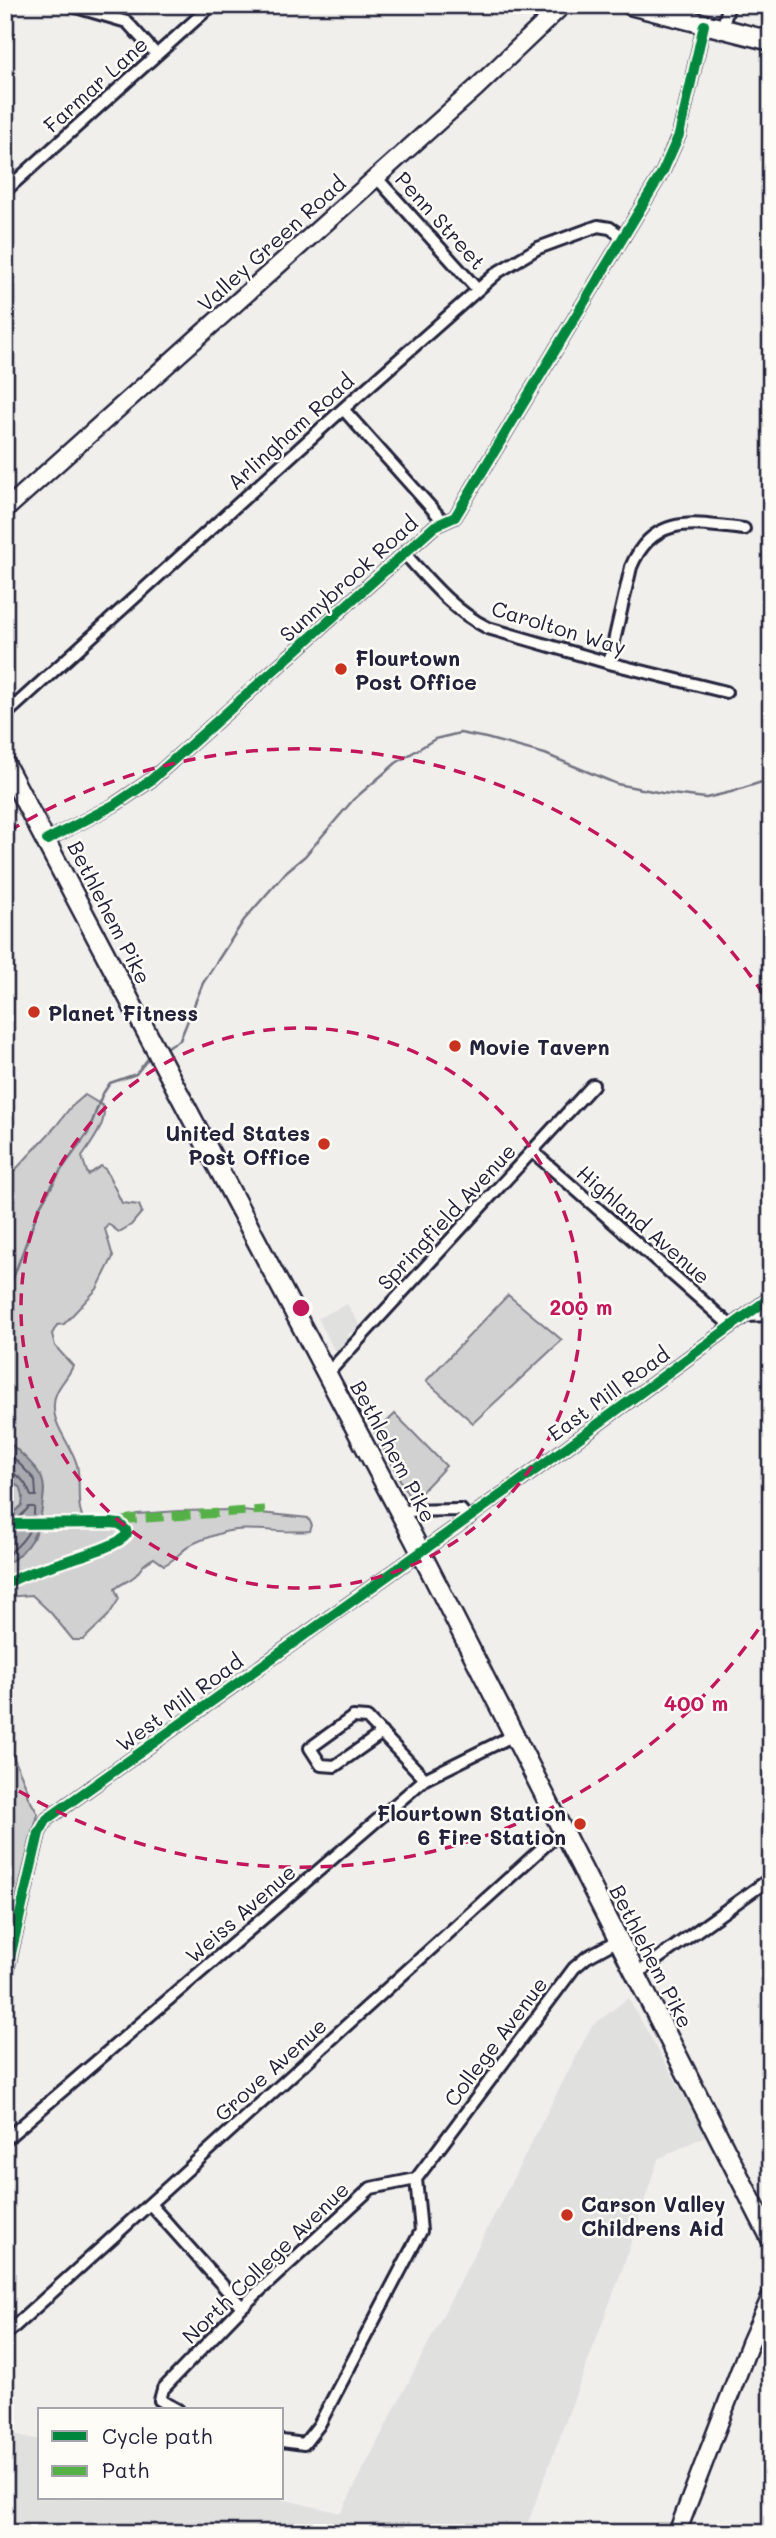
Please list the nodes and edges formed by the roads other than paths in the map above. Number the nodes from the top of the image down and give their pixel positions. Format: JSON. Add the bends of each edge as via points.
{"nodes":[{"id":1,"x":69,"y":5,"type":"edge"},
{"id":2,"x":212,"y":5,"type":"edge"},
{"id":3,"x":563,"y":5,"type":"edge"},
{"id":4,"x":630,"y":5,"type":"edge"},
{"id":5,"x":729,"y":5,"type":"edge"},
{"id":6,"x":713,"y":27,"type":"junction"},
{"id":7,"x":771,"y":41,"type":"edge"},
{"id":8,"x":156,"y":54,"type":"junction"},
{"id":9,"x":376,"y":177,"type":"junction"},
{"id":10,"x":5,"y":191,"type":"edge"},
{"id":11,"x":624,"y":237,"type":"junction"},
{"id":12,"x":477,"y":289,"type":"junction"},
{"id":13,"x":343,"y":409,"type":"junction"},
{"id":14,"x":5,"y":510,"type":"edge"},
{"id":15,"x":444,"y":522,"type":"junction"},
{"id":16,"x":744,"y":529,"type":"dead end"},
{"id":17,"x":405,"y":554,"type":"junction"},
{"id":18,"x":609,"y":663,"type":"junction"},
{"id":19,"x":726,"y":692,"type":"dead end"},
{"id":20,"x":5,"y":715,"type":"edge"},
{"id":21,"x":6,"y":768,"type":"edge"},
{"id":22,"x":47,"y":840,"type":"junction"},
{"id":23,"x":593,"y":1085,"type":"dead end"},
{"id":24,"x":532,"y":1151,"type":"junction"},
{"id":25,"x":771,"y":1297,"type":"edge"},
{"id":26,"x":771,"y":1315,"type":"edge"},
{"id":27,"x":746,"y":1316,"type":"junction"},
{"id":28,"x":732,"y":1326,"type":"junction"},
{"id":29,"x":327,"y":1374,"type":"junction"},
{"id":30,"x":399,"y":1511,"type":"junction"},
{"id":31,"x":468,"y":1519,"type":"junction"},
{"id":32,"x":421,"y":1552,"type":"junction"},
{"id":33,"x":382,"y":1733,"type":"junction"},
{"id":34,"x":514,"y":1735,"type":"junction"},
{"id":35,"x":425,"y":1779,"type":"junction"},
{"id":36,"x":561,"y":1831,"type":"junction"},
{"id":37,"x":771,"y":1878,"type":"edge"},
{"id":38,"x":618,"y":1940,"type":"junction"},
{"id":39,"x":635,"y":1975,"type":"junction"},
{"id":40,"x":5,"y":1979,"type":"edge"},
{"id":41,"x":5,"y":2140,"type":"edge"},
{"id":42,"x":416,"y":2179,"type":"junction"},
{"id":43,"x":150,"y":2204,"type":"junction"},
{"id":44,"x":771,"y":2239,"type":"edge"},
{"id":45,"x":771,"y":2296,"type":"edge"},
{"id":46,"x":242,"y":2307,"type":"junction"},
{"id":47,"x":5,"y":2335,"type":"edge"},
{"id":48,"x":174,"y":2408,"type":"edge"},
{"id":49,"x":284,"y":2441,"type":"edge"},
{"id":50,"x":677,"y":2533,"type":"edge"}],
"edges":[{"from":1,"to":8,"type":"street","via":[[127,22]]},
{"from":2,"to":8,"type":"street","name":"Farmar Lane"},
{"from":3,"to":9,"type":"street","name":"Valley Green Road"},
{"from":4,"to":6,"type":"main road"},
{"from":5,"to":6,"type":"street"},
{"from":6,"to":7,"type":"main road"},
{"from":6,"to":11,"type":"street","name":"Sunnybrook Road","via":[[679,135]]},
{"from":8,"to":10,"type":"street","name":"Farmar Lane"},
{"from":9,"to":12,"type":"street","name":"Penn Street"},
{"from":9,"to":14,"type":"street","name":"Valley Green Road"},
{"from":11,"to":12,"type":"street","name":"Arlingham Road","via":[[597,226],[527,253]]},
{"from":11,"to":15,"type":"street","name":"Sunnybrook Road","via":[[464,503],[455,517]]},
{"from":12,"to":13,"type":"street","name":"Arlingham Road"},
{"from":13,"to":15,"type":"street"},
{"from":13,"to":20,"type":"street","name":"Arlingham Road"},
{"from":15,"to":17,"type":"street","name":"Sunnybrook Road"},
{"from":16,"to":18,"type":"street","via":[[689,523],[670,527],[647,543],[631,567]]},
{"from":17,"to":18,"type":"street","name":"Carolton Way","via":[[445,597],[477,622]]},
{"from":17,"to":22,"type":"street","name":"Sunnybrook Road","via":[[151,780]]},
{"from":18,"to":19,"type":"street","name":"Carolton Way"},
{"from":21,"to":22,"type":"main road","name":"Bethlehem Pike"},
{"from":22,"to":29,"type":"main road","name":"Bethlehem Pike"},
{"from":23,"to":24,"type":"street","name":"Springfield Avenue"},
{"from":24,"to":28,"type":"street","name":"Highland Avenue"},
{"from":24,"to":29,"type":"street","name":"Springfield Avenue"},
{"from":25,"to":27,"type":"street","name":"East Mill Road"},
{"from":26,"to":27,"type":"street"},
{"from":27,"to":28,"type":"street","name":"East Mill Road"},
{"from":28,"to":31,"type":"street","name":"East Mill Road"},
{"from":29,"to":30,"type":"main road","name":"Bethlehem Pike"},
{"from":30,"to":31,"type":"street","via":[[461,1510]]},
{"from":30,"to":32,"type":"main road","name":"Bethlehem Pike"},
{"from":31,"to":32,"type":"street","name":"West Mill Road"},
{"from":32,"to":34,"type":"main road","name":"Bethlehem Pike"},
{"from":32,"to":40,"type":"street","name":"West Mill Road","via":[[47,1819],[39,1833]]},
{"from":33,"to":33,"type":"street","via":[[367,1718],[353,1717],[310,1748],[321,1765],[335,1766]]},
{"from":33,"to":35,"type":"street"},
{"from":34,"to":35,"type":"street","name":"Weiss Avenue"},
{"from":34,"to":36,"type":"main road","name":"Bethlehem Pike"},
{"from":35,"to":41,"type":"street","name":"Weiss Avenue"},
{"from":36,"to":38,"type":"main road","name":"Bethlehem Pike"},
{"from":36,"to":43,"type":"street","name":"Grove Avenue"},
{"from":37,"to":39,"type":"street"},
{"from":38,"to":39,"type":"main road","name":"Bethlehem Pike"},
{"from":38,"to":42,"type":"street","name":"College Avenue","via":[[573,1968]]},
{"from":39,"to":44,"type":"main road","name":"Bethlehem Pike"},
{"from":42,"to":46,"type":"street","name":"North College Avenue","via":[[371,2188]]},
{"from":42,"to":49,"type":"street","via":[[421,2231],[319,2425],[304,2444]]},
{"from":43,"to":46,"type":"street"},
{"from":43,"to":47,"type":"street","name":"Grove Avenue"},
{"from":45,"to":50,"type":"street"},
{"from":46,"to":48,"type":"street","name":"North College Avenue","via":[[163,2389],[160,2400]]}]}
